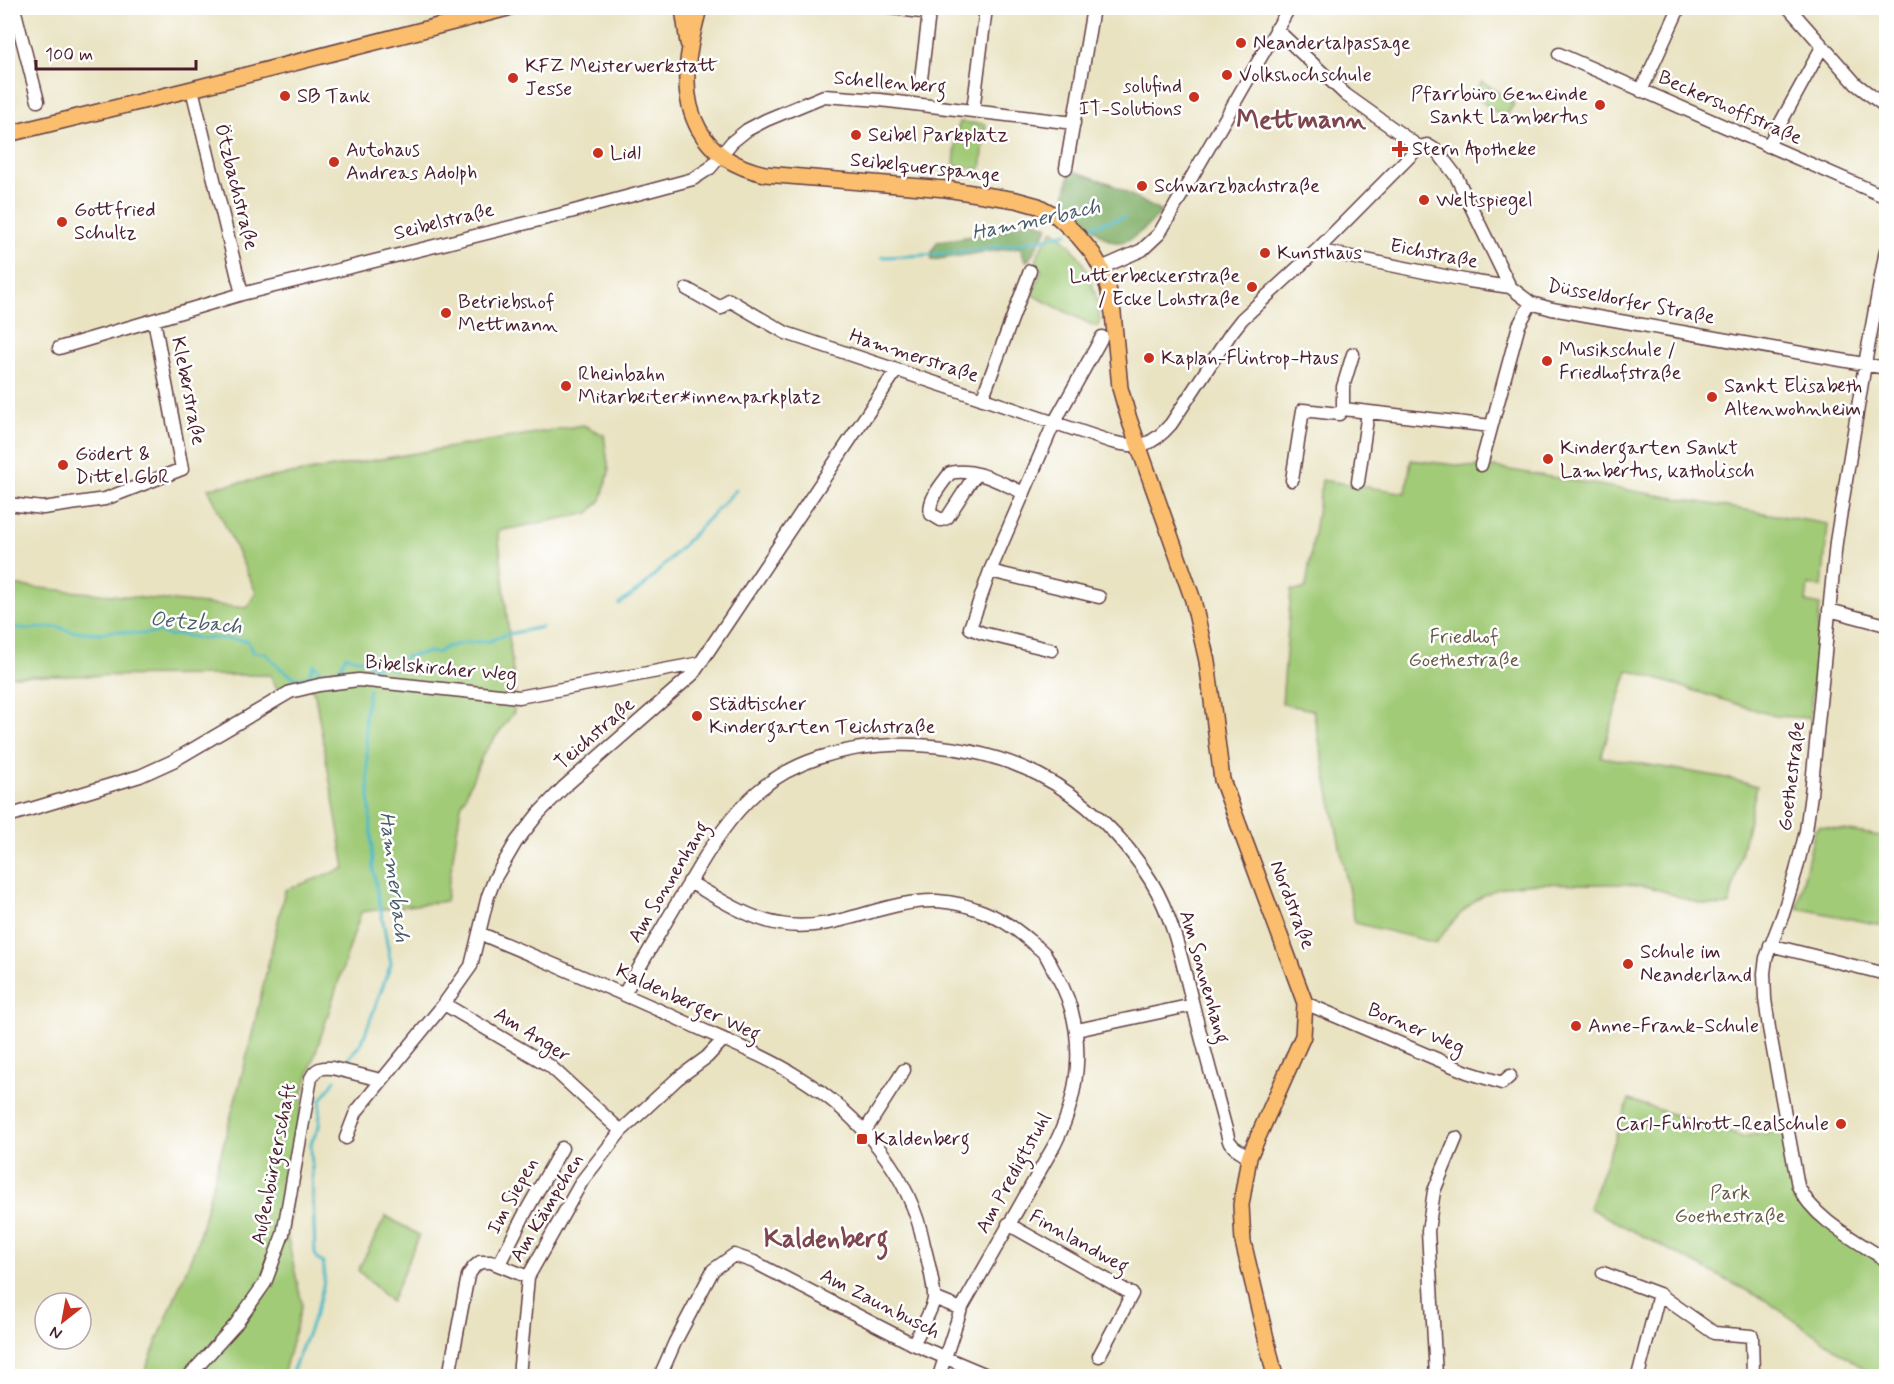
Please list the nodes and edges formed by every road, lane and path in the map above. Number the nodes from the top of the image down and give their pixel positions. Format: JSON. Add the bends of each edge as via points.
{"nodes":[{"id":1,"x":14,"y":8,"type":"edge"},
{"id":2,"x":508,"y":8,"type":"edge"},
{"id":3,"x":690,"y":8,"type":"edge"},
{"id":4,"x":892,"y":8,"type":"edge"},
{"id":5,"x":986,"y":8,"type":"edge"},
{"id":6,"x":1093,"y":8,"type":"edge"},
{"id":7,"x":1289,"y":8,"type":"edge"},
{"id":8,"x":1679,"y":8,"type":"edge"},
{"id":9,"x":1789,"y":8,"type":"edge"},
{"id":10,"x":932,"y":10,"type":"edge"},
{"id":11,"x":1276,"y":29,"type":"junction"},
{"id":12,"x":1822,"y":47,"type":"junction"},
{"id":13,"x":1559,"y":54,"type":"dead end"},
{"id":14,"x":921,"y":78,"type":"dead end"},
{"id":15,"x":192,"y":89,"type":"junction"},
{"id":16,"x":1641,"y":91,"type":"junction"},
{"id":17,"x":38,"y":101,"type":"dead end"},
{"id":18,"x":1887,"y":106,"type":"edge"},
{"id":19,"x":973,"y":111,"type":"junction"},
{"id":20,"x":1074,"y":123,"type":"junction"},
{"id":21,"x":8,"y":134,"type":"edge"},
{"id":22,"x":1768,"y":146,"type":"junction"},
{"id":23,"x":1419,"y":147,"type":"junction"},
{"id":24,"x":720,"y":156,"type":"junction"},
{"id":25,"x":1066,"y":168,"type":"dead end"},
{"id":26,"x":1887,"y":197,"type":"edge"},
{"id":27,"x":1317,"y":250,"type":"junction"},
{"id":28,"x":1887,"y":250,"type":"edge"},
{"id":29,"x":1101,"y":268,"type":"junction"},
{"id":30,"x":1030,"y":271,"type":"dead end"},
{"id":31,"x":1510,"y":287,"type":"junction"},
{"id":32,"x":687,"y":289,"type":"dead end"},
{"id":33,"x":242,"y":294,"type":"junction"},
{"id":34,"x":1531,"y":303,"type":"junction"},
{"id":35,"x":154,"y":320,"type":"junction"},
{"id":36,"x":1102,"y":337,"type":"dead end"},
{"id":37,"x":58,"y":348,"type":"dead end"},
{"id":38,"x":1353,"y":354,"type":"dead end"},
{"id":39,"x":1865,"y":364,"type":"junction"},
{"id":40,"x":1887,"y":368,"type":"edge"},
{"id":41,"x":896,"y":371,"type":"junction"},
{"id":42,"x":982,"y":399,"type":"junction"},
{"id":43,"x":1343,"y":410,"type":"junction"},
{"id":44,"x":1368,"y":412,"type":"junction"},
{"id":45,"x":1054,"y":423,"type":"junction"},
{"id":46,"x":1491,"y":426,"type":"junction"},
{"id":47,"x":1140,"y":447,"type":"junction"},
{"id":48,"x":1481,"y":465,"type":"dead end"},
{"id":49,"x":978,"y":474,"type":"dead end"},
{"id":50,"x":1292,"y":480,"type":"dead end"},
{"id":51,"x":1358,"y":482,"type":"dead end"},
{"id":52,"x":1024,"y":493,"type":"junction"},
{"id":53,"x":8,"y":504,"type":"edge"},
{"id":54,"x":990,"y":571,"type":"junction"},
{"id":55,"x":1100,"y":597,"type":"dead end"},
{"id":56,"x":1829,"y":610,"type":"junction"},
{"id":57,"x":1887,"y":625,"type":"edge"},
{"id":58,"x":1052,"y":650,"type":"dead end"},
{"id":59,"x":701,"y":663,"type":"junction"},
{"id":60,"x":8,"y":816,"type":"edge"},
{"id":61,"x":689,"y":882,"type":"junction"},
{"id":62,"x":479,"y":933,"type":"junction"},
{"id":63,"x":1770,"y":945,"type":"junction"},
{"id":64,"x":1887,"y":974,"type":"edge"},
{"id":65,"x":624,"y":994,"type":"junction"},
{"id":66,"x":1305,"y":1003,"type":"junction"},
{"id":67,"x":444,"y":1004,"type":"junction"},
{"id":68,"x":1193,"y":1005,"type":"junction"},
{"id":69,"x":1077,"y":1030,"type":"junction"},
{"id":70,"x":723,"y":1040,"type":"junction"},
{"id":71,"x":904,"y":1070,"type":"dead end"},
{"id":72,"x":1510,"y":1076,"type":"dead end"},
{"id":73,"x":381,"y":1080,"type":"junction"},
{"id":74,"x":621,"y":1131,"type":"junction"},
{"id":75,"x":866,"y":1131,"type":"junction"},
{"id":76,"x":346,"y":1138,"type":"dead end"},
{"id":77,"x":1456,"y":1138,"type":"dead end"},
{"id":78,"x":562,"y":1148,"type":"dead end"},
{"id":79,"x":1249,"y":1157,"type":"junction"},
{"id":80,"x":1008,"y":1224,"type":"junction"},
{"id":81,"x":1887,"y":1260,"type":"edge"},
{"id":82,"x":499,"y":1264,"type":"junction"},
{"id":83,"x":1603,"y":1273,"type":"dead end"},
{"id":84,"x":528,"y":1277,"type":"junction"},
{"id":85,"x":1659,"y":1294,"type":"junction"},
{"id":86,"x":934,"y":1298,"type":"junction"},
{"id":87,"x":961,"y":1309,"type":"junction"},
{"id":88,"x":914,"y":1344,"type":"junction"},
{"id":89,"x":1098,"y":1356,"type":"dead end"},
{"id":90,"x":944,"y":1358,"type":"junction"},
{"id":91,"x":189,"y":1377,"type":"edge"},
{"id":92,"x":449,"y":1377,"type":"edge"},
{"id":93,"x":519,"y":1377,"type":"edge"},
{"id":94,"x":660,"y":1377,"type":"edge"},
{"id":95,"x":939,"y":1377,"type":"edge"},
{"id":96,"x":989,"y":1377,"type":"edge"},
{"id":97,"x":1275,"y":1377,"type":"edge"},
{"id":98,"x":1436,"y":1377,"type":"edge"},
{"id":99,"x":1638,"y":1377,"type":"edge"},
{"id":100,"x":1753,"y":1377,"type":"edge"}],
"edges":[{"from":1,"to":17,"type":"street"},
{"from":2,"to":15,"type":"main road"},
{"from":3,"to":24,"type":"main road","via":[[690,106],[700,132]]},
{"from":4,"to":10,"type":"street"},
{"from":5,"to":19,"type":"street"},
{"from":6,"to":20,"type":"street"},
{"from":7,"to":11,"type":"street"},
{"from":8,"to":16,"type":"street"},
{"from":9,"to":12,"type":"street"},
{"from":10,"to":14,"type":"street","name":"Schellenberg"},
{"from":11,"to":23,"type":"street","name":"Düsseldorfer Straße","via":[[1346,95]]},
{"from":11,"to":29,"type":"street","via":[[1159,234],[1142,250]]},
{"from":12,"to":18,"type":"street","via":[[1856,84]]},
{"from":12,"to":22,"type":"street"},
{"from":13,"to":16,"type":"street","name":"Beckershoffstraße"},
{"from":15,"to":21,"type":"main road"},
{"from":15,"to":33,"type":"street","name":"Ötzbachstraße"},
{"from":16,"to":22,"type":"street","name":"Beckershoffstraße"},
{"from":19,"to":20,"type":"street","name":"Schellenberg"},
{"from":19,"to":24,"type":"street","name":"Schellenberg","via":[[824,96],[755,126]]},
{"from":20,"to":25,"type":"street"},
{"from":22,"to":26,"type":"street","name":"Beckershoffstraße"},
{"from":23,"to":27,"type":"street"},
{"from":23,"to":31,"type":"street","name":"Düsseldorfer Straße","via":[[1427,144],[1434,148],[1456,176]]},
{"from":24,"to":29,"type":"main road","name":"Seibelquerspange","via":[[745,170],[765,174],[946,189],[1016,200],[1049,212],[1068,226]]},
{"from":24,"to":33,"type":"street","name":"Seibelstraße","via":[[693,179]]},
{"from":27,"to":31,"type":"street","name":"Eichstraße"},
{"from":27,"to":47,"type":"street","via":[[1242,319],[1172,424],[1160,438]]},
{"from":28,"to":39,"type":"street","name":"Goethestraße"},
{"from":29,"to":47,"type":"main road","via":[[1111,300],[1120,388]]},
{"from":30,"to":42,"type":"street"},
{"from":31,"to":34,"type":"street","name":"Düsseldorfer Straße"},
{"from":32,"to":41,"type":"street","name":"Hammerstraße","via":[[721,308],[729,300],[786,333]]},
{"from":33,"to":35,"type":"street","name":"Seibelstraße"},
{"from":34,"to":39,"type":"street","name":"Düsseldorfer Straße"},
{"from":34,"to":46,"type":"street","via":[[1519,325]]},
{"from":35,"to":37,"type":"street","name":"Seibelstraße"},
{"from":35,"to":53,"type":"street","name":"Kleberstraße","via":[[182,469],[105,499],[43,508]]},
{"from":36,"to":45,"type":"street"},
{"from":38,"to":43,"type":"street","via":[[1343,387]]},
{"from":39,"to":40,"type":"street","name":"Düsseldorfer Straße"},
{"from":39,"to":56,"type":"street","name":"Goethestraße"},
{"from":41,"to":42,"type":"street","name":"Hammerstraße"},
{"from":41,"to":59,"type":"street","name":"Teichstraße"},
{"from":42,"to":45,"type":"street","name":"Hammerstraße"},
{"from":43,"to":44,"type":"street"},
{"from":43,"to":50,"type":"street","via":[[1339,414],[1303,410]]},
{"from":44,"to":46,"type":"street"},
{"from":44,"to":51,"type":"street"},
{"from":45,"to":47,"type":"street","name":"Hammerstraße"},
{"from":45,"to":52,"type":"street"},
{"from":46,"to":48,"type":"street"},
{"from":47,"to":66,"type":"main road","name":"Nordstraße","via":[[1193,600],[1207,661],[1222,780]]},
{"from":49,"to":52,"type":"street"},
{"from":52,"to":54,"type":"street"},
{"from":54,"to":55,"type":"street"},
{"from":54,"to":58,"type":"street","via":[[970,628]]},
{"from":56,"to":57,"type":"street"},
{"from":56,"to":63,"type":"street","name":"Goethestraße","via":[[1806,831],[1787,903]]},
{"from":59,"to":60,"type":"street","name":"Bibelskircher Weg","via":[[519,697],[358,680],[319,685],[290,692],[173,761],[140,776]]},
{"from":59,"to":62,"type":"street","name":"Teichstraße","via":[[564,787],[528,826],[495,878]]},
{"from":61,"to":65,"type":"street","name":"Am Sonnenhang"},
{"from":61,"to":68,"type":"street","name":"Am Sonnenhang","via":[[717,836],[746,802],[775,779],[811,761],[856,748],[900,745],[977,754],[1039,775],[1083,804],[1115,833],[1151,880],[1172,922]]},
{"from":61,"to":69,"type":"street","name":"Am Predigtstuhl","via":[[765,921],[781,924],[829,923],[914,902],[958,904],[984,912],[1009,923],[1045,955],[1065,989]]},
{"from":62,"to":65,"type":"street","name":"Kaldenberger Weg"},
{"from":62,"to":67,"type":"street","name":"Teichstraße","via":[[471,966]]},
{"from":63,"to":64,"type":"street"},
{"from":63,"to":81,"type":"street","name":"Goethestraße","via":[[1764,973],[1765,999],[1798,1186],[1813,1209]]},
{"from":65,"to":70,"type":"street","name":"Kaldenberger Weg"},
{"from":66,"to":72,"type":"street","name":"Borner Weg","via":[[1467,1072],[1502,1083]]},
{"from":66,"to":79,"type":"main road","name":"Nordstraße","via":[[1302,1036]]},
{"from":67,"to":73,"type":"street","name":"Teichstraße"},
{"from":67,"to":74,"type":"street","name":"Am Anger","via":[[550,1066]]},
{"from":68,"to":69,"type":"street"},
{"from":68,"to":79,"type":"street","name":"Am Sonnenhang","via":[[1229,1141]]},
{"from":69,"to":80,"type":"street","name":"Am Predigtstuhl","via":[[1076,1080],[1064,1127]]},
{"from":70,"to":74,"type":"street","name":"Am Kämpchen"},
{"from":70,"to":75,"type":"street","name":"Kaldenberger Weg","via":[[801,1079]]},
{"from":71,"to":75,"type":"street"},
{"from":73,"to":76,"type":"street","name":"Teichstraße","via":[[356,1112]]},
{"from":73,"to":91,"type":"street","name":"Außenbürgerschaft","via":[[325,1067],[314,1072],[283,1234],[265,1283],[236,1324]]},
{"from":74,"to":84,"type":"street","name":"Am Kämpchen","via":[[582,1181]]},
{"from":75,"to":86,"type":"street","name":"Kaldenberger Weg","via":[[890,1163],[914,1208]]},
{"from":77,"to":98,"type":"street","via":[[1434,1191],[1428,1231]]},
{"from":78,"to":82,"type":"street","name":"Im Siepen"},
{"from":79,"to":97,"type":"main road","name":"Nordstraße","via":[[1241,1205],[1243,1242]]},
{"from":80,"to":87,"type":"street","name":"Am Predigtstuhl"},
{"from":80,"to":89,"type":"street","name":"Finnlandweg","via":[[1132,1294]]},
{"from":82,"to":84,"type":"street","name":"Im Siepen"},
{"from":82,"to":92,"type":"street","name":"Im Siepen","via":[[480,1263],[468,1276]]},
{"from":83,"to":85,"type":"street"},
{"from":84,"to":93,"type":"street","name":"Am Kämpchen"},
{"from":85,"to":99,"type":"street"},
{"from":85,"to":100,"type":"street","via":[[1714,1333],[1752,1336]]},
{"from":86,"to":87,"type":"street"},
{"from":86,"to":88,"type":"street"},
{"from":87,"to":90,"type":"street","name":"Am Predigtstuhl"},
{"from":88,"to":90,"type":"street","name":"Am Zaunbusch"},
{"from":88,"to":94,"type":"street","name":"Am Zaunbusch","via":[[734,1255],[713,1270]]},
{"from":90,"to":95,"type":"street","name":"Am Predigtstuhl"},
{"from":90,"to":96,"type":"street","name":"Am Zaunbusch"}]}
